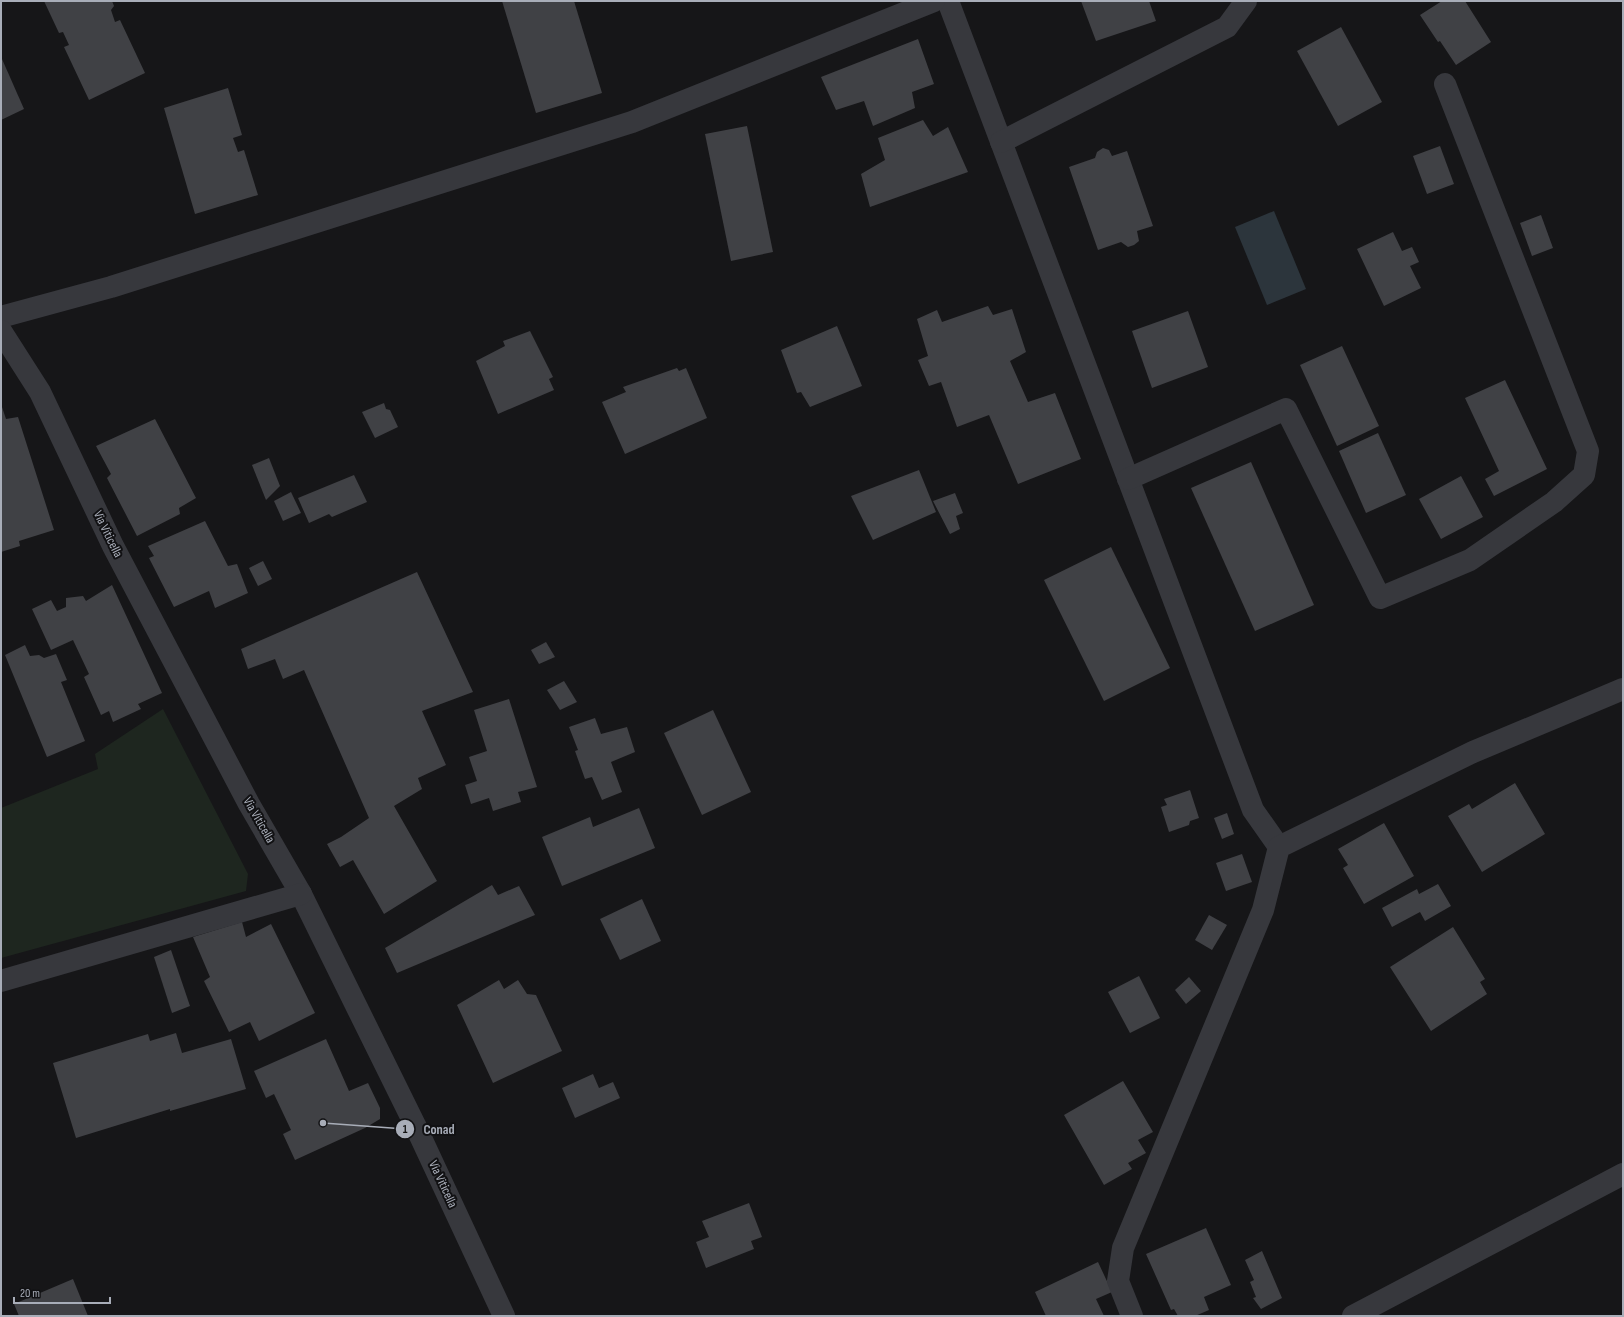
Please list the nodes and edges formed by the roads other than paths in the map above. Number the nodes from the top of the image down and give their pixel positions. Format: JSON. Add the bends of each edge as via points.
{"nodes":[{"id":1,"x":934,"y":1,"type":"edge"},
{"id":2,"x":948,"y":1,"type":"edge"},
{"id":3,"x":1246,"y":1,"type":"edge"},
{"id":4,"x":1445,"y":84,"type":"dead end"},
{"id":5,"x":1001,"y":142,"type":"junction"},
{"id":6,"x":1,"y":317,"type":"edge"},
{"id":7,"x":1,"y":331,"type":"edge"},
{"id":8,"x":1128,"y":480,"type":"junction"},
{"id":9,"x":1623,"y":689,"type":"edge"},
{"id":10,"x":1279,"y":847,"type":"junction"},
{"id":11,"x":301,"y":894,"type":"junction"},
{"id":12,"x":1,"y":981,"type":"edge"},
{"id":13,"x":1623,"y":1174,"type":"edge"},
{"id":14,"x":504,"y":1316,"type":"edge"},
{"id":15,"x":1132,"y":1316,"type":"edge"},
{"id":16,"x":1354,"y":1316,"type":"edge"}],
"edges":[{"from":1,"to":6,"type":"street","via":[[632,122],[118,284]]},
{"from":2,"to":5,"type":"street"},
{"from":3,"to":5,"type":"street","via":[[1227,27]]},
{"from":4,"to":8,"type":"street","via":[[1588,451],[1584,475],[1554,502],[1470,560],[1380,598],[1286,409]]},
{"from":5,"to":8,"type":"street"},
{"from":7,"to":11,"type":"street","name":"Via Viticella","via":[[40,392],[113,546],[249,804]]},
{"from":8,"to":10,"type":"street","via":[[1254,810]]},
{"from":9,"to":10,"type":"street","via":[[1473,752]]},
{"from":10,"to":15,"type":"street","via":[[1263,910],[1123,1248],[1118,1281]]},
{"from":11,"to":12,"type":"street"},
{"from":11,"to":14,"type":"street","name":"Via Viticella","via":[[416,1125]]},
{"from":13,"to":16,"type":"street"}]}
